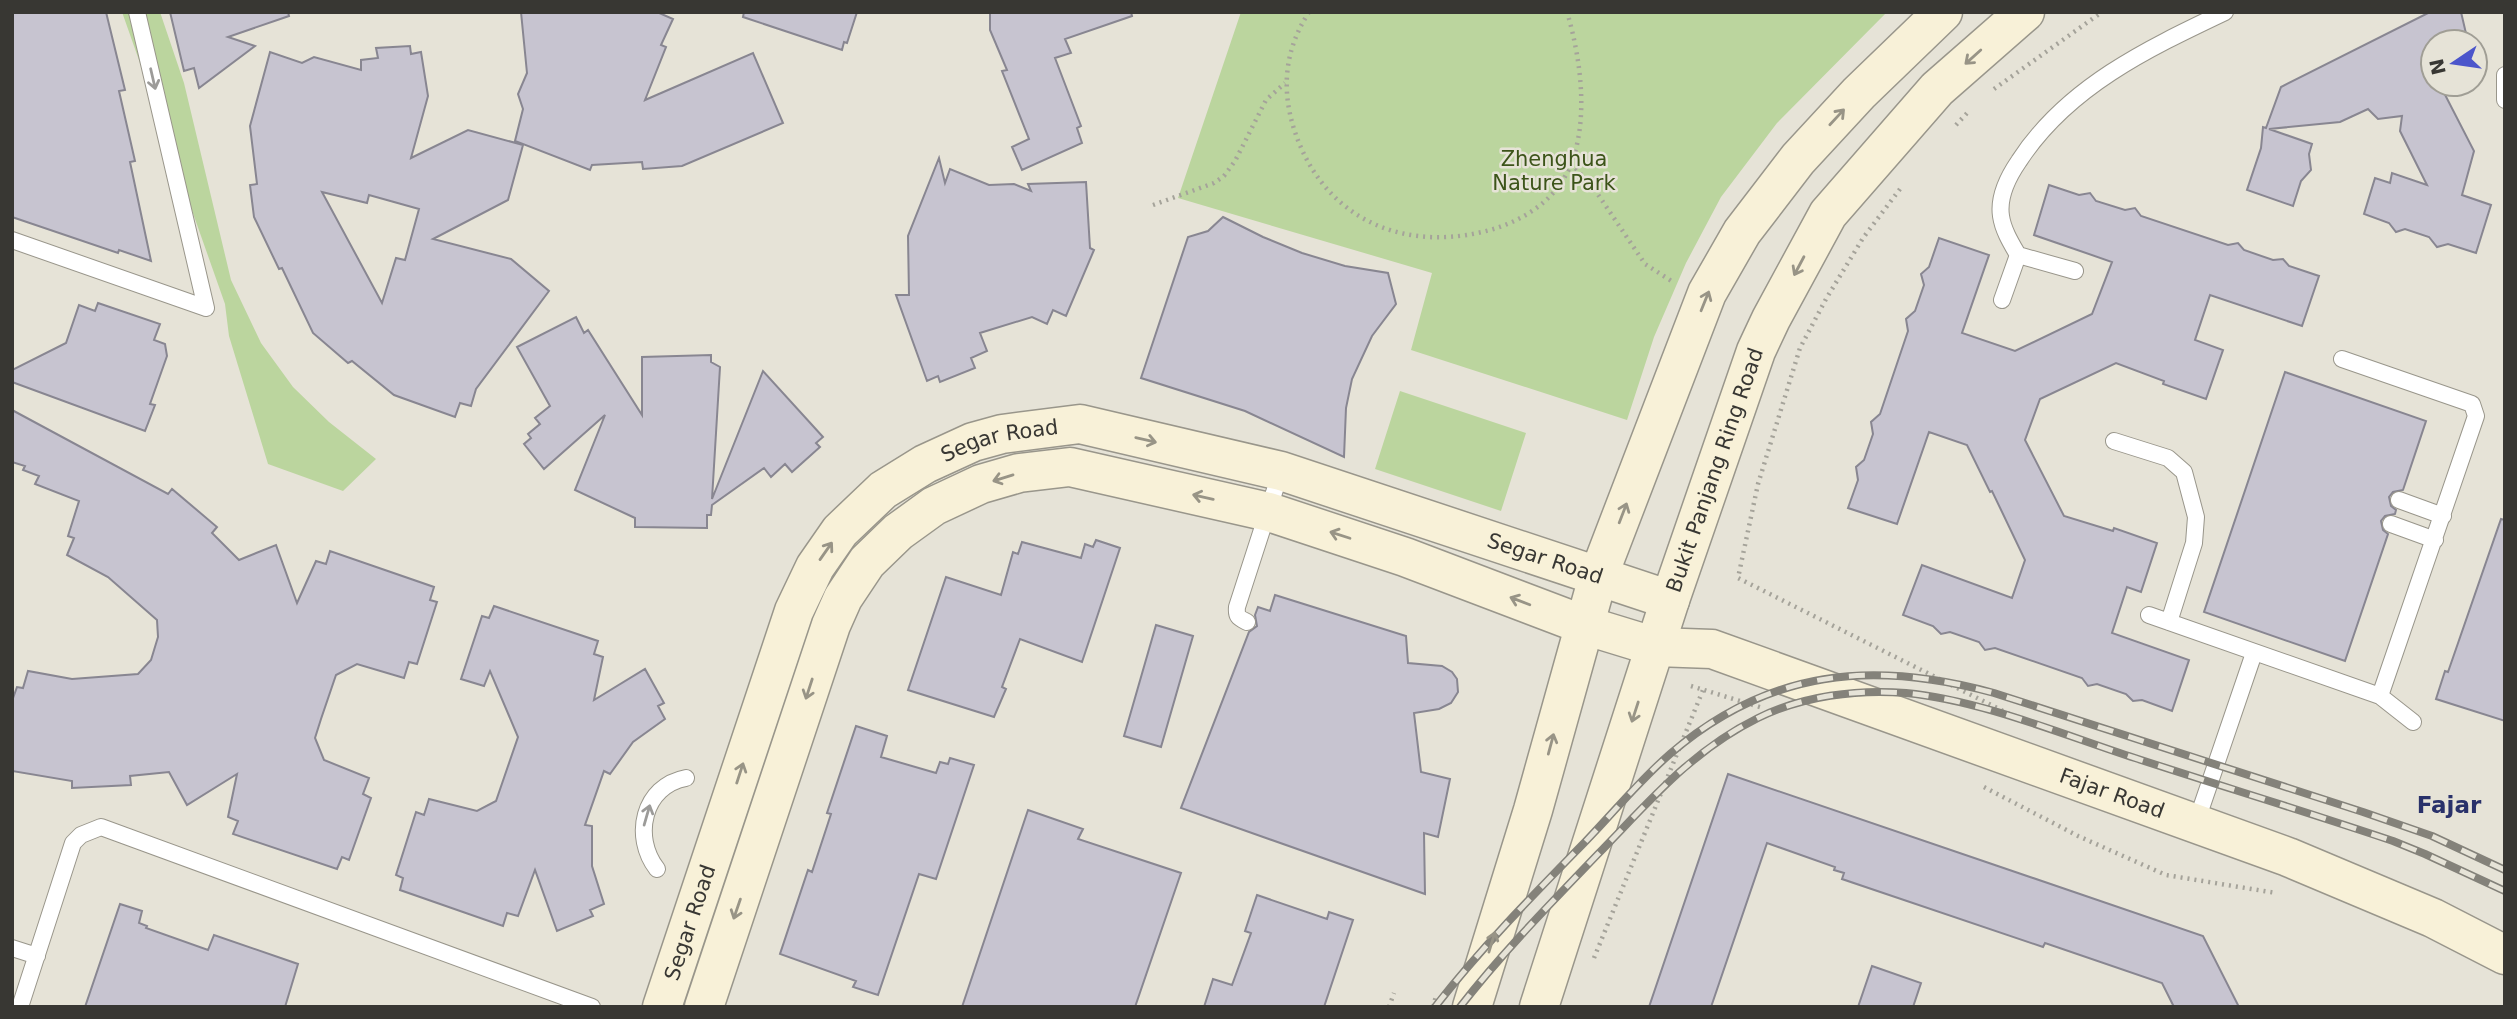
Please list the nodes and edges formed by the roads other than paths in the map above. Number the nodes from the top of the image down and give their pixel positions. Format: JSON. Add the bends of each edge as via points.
{"nodes":[{"id":1,"x":137,"y":12,"type":"edge"},
{"id":2,"x":1943,"y":12,"type":"edge"},
{"id":3,"x":2025,"y":12,"type":"edge"},
{"id":4,"x":2225,"y":12,"type":"edge"},
{"id":5,"x":2505,"y":75,"type":"edge"},
{"id":6,"x":2505,"y":100,"type":"edge"},
{"id":7,"x":12,"y":240,"type":"edge"},
{"id":8,"x":2018,"y":255,"type":"junction"},
{"id":9,"x":2075,"y":271,"type":"dead end"},
{"id":10,"x":2002,"y":300,"type":"dead end"},
{"id":11,"x":2342,"y":359,"type":"dead end"},
{"id":12,"x":2113,"y":441,"type":"dead end"},
{"id":13,"x":1282,"y":471,"type":"junction"},
{"id":14,"x":2399,"y":500,"type":"dead end"},
{"id":15,"x":1269,"y":512,"type":"junction"},
{"id":16,"x":2443,"y":516,"type":"junction"},
{"id":17,"x":2391,"y":524,"type":"dead end"},
{"id":18,"x":2435,"y":540,"type":"junction"},
{"id":19,"x":1598,"y":577,"type":"junction"},
{"id":20,"x":1670,"y":600,"type":"junction"},
{"id":21,"x":2149,"y":615,"type":"dead end"},
{"id":22,"x":1247,"y":622,"type":"dead end"},
{"id":23,"x":2169,"y":622,"type":"junction"},
{"id":24,"x":1584,"y":625,"type":"junction"},
{"id":25,"x":1656,"y":647,"type":"junction"},
{"id":26,"x":1712,"y":649,"type":"junction"},
{"id":27,"x":2253,"y":653,"type":"junction"},
{"id":28,"x":2381,"y":696,"type":"junction"},
{"id":29,"x":2413,"y":722,"type":"dead end"},
{"id":30,"x":686,"y":778,"type":"dead end"},
{"id":31,"x":2196,"y":825,"type":"junction"},
{"id":32,"x":657,"y":869,"type":"dead end"},
{"id":33,"x":12,"y":948,"type":"edge"},
{"id":34,"x":2505,"y":955,"type":"edge"},
{"id":35,"x":37,"y":956,"type":"junction"},
{"id":36,"x":20,"y":1007,"type":"edge"},
{"id":37,"x":592,"y":1007,"type":"edge"},
{"id":38,"x":662,"y":1007,"type":"edge"},
{"id":39,"x":704,"y":1007,"type":"edge"},
{"id":40,"x":1472,"y":1007,"type":"edge"},
{"id":41,"x":1539,"y":1007,"type":"edge"}],
"edges":[{"from":1,"to":7,"type":"lane","one_way":true,"via":[[206,308]]},
{"from":19,"to":2,"type":"street","one_way":true,"via":[[1707,293],[1742,232],[1798,159]]},
{"from":3,"to":20,"type":"street","name":"Bukit Panjang Ring Road","one_way":true,"via":[[1937,89],[1828,214],[1756,351]]},
{"from":4,"to":8,"type":"lane","via":[[2127,62],[2044,125],[2012,171],[2000,201],[2004,230]]},
{"from":5,"to":6,"type":"lane"},
{"from":8,"to":9,"type":"lane"},
{"from":8,"to":10,"type":"lane"},
{"from":11,"to":16,"type":"lane","via":[[2472,404],[2475,423]]},
{"from":12,"to":23,"type":"lane","via":[[2168,458],[2184,472],[2196,517],[2194,543]]},
{"from":13,"to":15,"type":"lane"},
{"from":13,"to":19,"type":"street","name":"Segar Road"},
{"from":38,"to":13,"type":"street","name":"Segar Road","one_way":true,"via":[[794,611],[815,567],[840,531],[883,490],[973,442],[1080,425]]},
{"from":14,"to":16,"type":"lane"},
{"from":15,"to":22,"type":"lane","via":[[1237,607],[1239,618]]},
{"from":24,"to":15,"type":"street","name":"Segar Road","one_way":true,"via":[[1405,557]]},
{"from":15,"to":39,"type":"street","name":"Segar Road","one_way":true,"via":[[1070,467],[1019,473],[981,484],[934,506],[898,532],[867,562],[831,625]]},
{"from":16,"to":18,"type":"lane"},
{"from":17,"to":18,"type":"lane"},
{"from":18,"to":28,"type":"lane"},
{"from":19,"to":20,"type":"street","name":"Segar Road"},
{"from":19,"to":24,"type":"street"},
{"from":20,"to":25,"type":"street","name":"Bukit Panjang Ring Road"},
{"from":20,"to":26,"type":"street","name":"Fajar Road"},
{"from":21,"to":23,"type":"lane"},
{"from":23,"to":27,"type":"lane"},
{"from":24,"to":25,"type":"street","name":"Segar Road"},
{"from":40,"to":24,"type":"street","one_way":true},
{"from":25,"to":26,"type":"street","name":"Fajar Road"},
{"from":25,"to":41,"type":"street","name":"Bukit Panjang Ring Road","one_way":true},
{"from":26,"to":31,"type":"street","name":"Fajar Road"},
{"from":27,"to":28,"type":"lane"},
{"from":27,"to":31,"type":"lane"},
{"from":28,"to":29,"type":"lane"},
{"from":32,"to":30,"type":"lane","one_way":true,"via":[[644,844],[645,815],[661,789]]},
{"from":31,"to":34,"type":"street","name":"Fajar Road","via":[[2369,891]]},
{"from":33,"to":35,"type":"lane"},
{"from":35,"to":36,"type":"lane"},
{"from":35,"to":37,"type":"lane","via":[[74,844],[81,835],[102,827]]}]}
